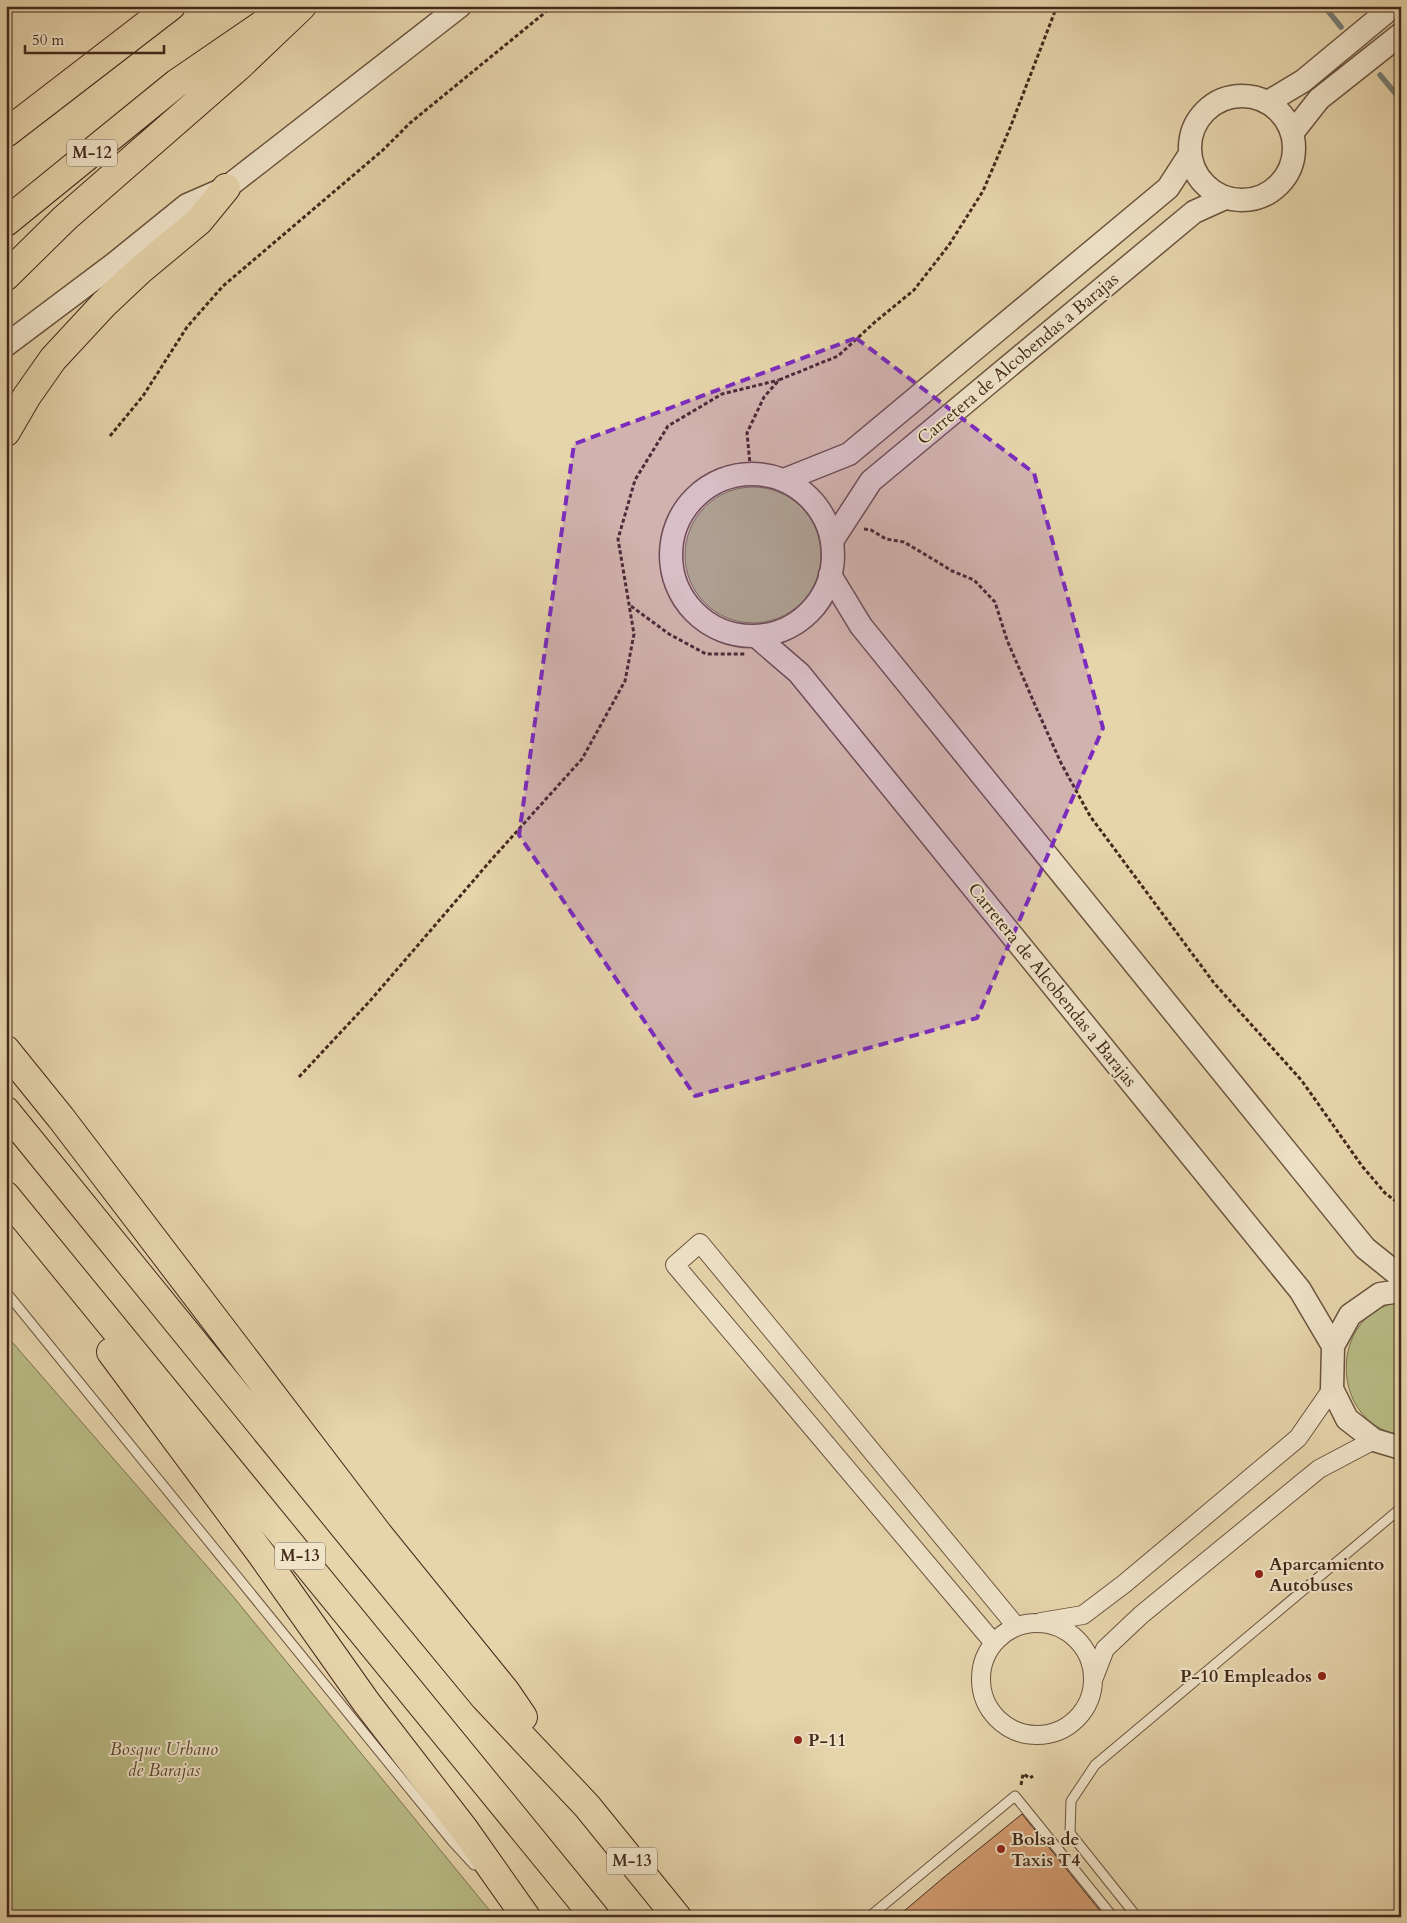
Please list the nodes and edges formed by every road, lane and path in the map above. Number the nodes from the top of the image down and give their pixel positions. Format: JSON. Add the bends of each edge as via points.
{"nodes":[{"id":1,"x":171,"y":6,"type":"edge"},
{"id":2,"x":288,"y":6,"type":"edge"},
{"id":3,"x":302,"y":6,"type":"edge"},
{"id":4,"x":460,"y":6,"type":"edge"},
{"id":5,"x":553,"y":6,"type":"edge"},
{"id":6,"x":1057,"y":6,"type":"edge"},
{"id":7,"x":1389,"y":6,"type":"edge"},
{"id":8,"x":1401,"y":34,"type":"edge"},
{"id":9,"x":1268,"y":102,"type":"junction"},
{"id":10,"x":1293,"y":132,"type":"junction"},
{"id":11,"x":6,"y":133,"type":"edge"},
{"id":12,"x":1190,"y":154,"type":"junction"},
{"id":13,"x":226,"y":188,"type":"junction"},
{"id":14,"x":1225,"y":198,"type":"junction"},
{"id":15,"x":6,"y":222,"type":"edge"},
{"id":16,"x":6,"y":276,"type":"edge"},
{"id":17,"x":6,"y":345,"type":"edge"},
{"id":18,"x":779,"y":380,"type":"junction"},
{"id":19,"x":6,"y":432,"type":"edge"},
{"id":20,"x":110,"y":436,"type":"dead end"},
{"id":21,"x":751,"y":474,"type":"junction"},
{"id":22,"x":784,"y":480,"type":"junction"},
{"id":23,"x":845,"y":522,"type":"junction"},
{"id":24,"x":832,"y":541,"type":"junction"},
{"id":25,"x":830,"y":575,"type":"junction"},
{"id":26,"x":631,"y":606,"type":"junction"},
{"id":27,"x":753,"y":645,"type":"junction"},
{"id":28,"x":6,"y":1031,"type":"edge"},
{"id":29,"x":6,"y":1050,"type":"edge"},
{"id":30,"x":299,"y":1077,"type":"dead end"},
{"id":31,"x":6,"y":1111,"type":"edge"},
{"id":32,"x":61,"y":1118,"type":"junction"},
{"id":33,"x":6,"y":1196,"type":"edge"},
{"id":34,"x":1401,"y":1205,"type":"edge"},
{"id":35,"x":6,"y":1220,"type":"edge"},
{"id":36,"x":1401,"y":1277,"type":"edge"},
{"id":37,"x":1401,"y":1291,"type":"edge"},
{"id":38,"x":6,"y":1292,"type":"edge"},
{"id":39,"x":1333,"y":1346,"type":"junction"},
{"id":40,"x":1332,"y":1389,"type":"junction"},
{"id":41,"x":1374,"y":1440,"type":"junction"},
{"id":42,"x":1401,"y":1448,"type":"edge"},
{"id":43,"x":1401,"y":1508,"type":"edge"},
{"id":44,"x":1041,"y":1622,"type":"junction"},
{"id":45,"x":1016,"y":1626,"type":"junction"},
{"id":46,"x":993,"y":1642,"type":"junction"},
{"id":47,"x":1093,"y":1680,"type":"junction"},
{"id":48,"x":1032,"y":1776,"type":"dead end"},
{"id":49,"x":1016,"y":1787,"type":"dead end"},
{"id":50,"x":587,"y":1806,"type":"junction"},
{"id":51,"x":520,"y":1917,"type":"edge"},
{"id":52,"x":526,"y":1917,"type":"edge"},
{"id":53,"x":595,"y":1917,"type":"edge"},
{"id":54,"x":677,"y":1917,"type":"edge"},
{"id":55,"x":869,"y":1917,"type":"edge"},
{"id":56,"x":1113,"y":1917,"type":"edge"},
{"id":57,"x":1138,"y":1917,"type":"edge"}],
"edges":[{"from":1,"to":11,"type":"highway"},
{"from":2,"to":15,"type":"highway","number":"M-12","via":[[177,83]]},
{"from":3,"to":16,"type":"highway","via":[[65,218]]},
{"from":4,"to":13,"type":"street"},
{"from":5,"to":20,"type":"path","via":[[410,123],[384,150],[223,286],[187,327],[143,396]]},
{"from":6,"to":18,"type":"path","via":[[983,191],[949,246],[914,290],[838,356]]},
{"from":7,"to":9,"type":"street","via":[[1385,13],[1303,81]]},
{"from":8,"to":10,"type":"street","via":[[1318,99]]},
{"from":9,"to":10,"type":"street","via":[[1283,115]]},
{"from":9,"to":12,"type":"street","via":[[1247,95],[1224,98],[1205,111],[1192,131]]},
{"from":10,"to":14,"type":"street","via":[[1295,153],[1289,173],[1274,190],[1254,199]]},
{"from":12,"to":14,"type":"street","via":[[1201,181]]},
{"from":12,"to":22,"type":"street","name":"Carretera de Alcobendas a Barajas","via":[[1168,188],[848,454]]},
{"from":13,"to":17,"type":"street","via":[[187,205]]},
{"from":13,"to":19,"type":"highway","via":[[199,221],[104,304],[53,359]]},
{"from":14,"to":23,"type":"street","name":"Carretera de Alcobendas a Barajas","via":[[1194,212],[871,481]]},
{"from":18,"to":21,"type":"path","via":[[764,397],[747,433]]},
{"from":18,"to":26,"type":"path","via":[[722,394],[668,426],[635,480],[618,539]]},
{"from":21,"to":22,"type":"street"},
{"from":21,"to":27,"type":"street","via":[[713,483],[694,498],[677,525],[672,540],[672,564],[678,587],[691,608],[710,623]]},
{"from":22,"to":24,"type":"street","via":[[806,494],[822,515]]},
{"from":23,"to":24,"type":"street","name":"Carretera de Alcobendas a Barajas"},
{"from":23,"to":34,"type":"path","via":[[871,530],[886,539],[904,542],[952,572],[974,580],[995,602],[1007,640],[1035,705],[1090,816],[1214,983],[1302,1081],[1362,1166],[1385,1193]]},
{"from":24,"to":25,"type":"street"},
{"from":25,"to":27,"type":"street","via":[[816,605],[804,617]]},
{"from":25,"to":36,"type":"street","via":[[861,626],[1358,1240]]},
{"from":26,"to":27,"type":"path","via":[[669,634],[706,654]]},
{"from":26,"to":30,"type":"path","via":[[634,634],[625,681],[582,759]]},
{"from":27,"to":39,"type":"street","name":"Carretera de Alcobendas a Barajas","via":[[799,673],[812,688],[1300,1290]]},
{"from":28,"to":32,"type":"highway"},
{"from":29,"to":32,"type":"highway"},
{"from":31,"to":50,"type":"highway","number":"M-13","via":[[485,1698]]},
{"from":32,"to":50,"type":"highway","via":[[379,1535],[506,1692]]},
{"from":33,"to":53,"type":"highway","number":"M-13"},
{"from":35,"to":52,"type":"highway","via":[[113,1355],[262,1555],[366,1702],[464,1828]]},
{"from":37,"to":39,"type":"street","via":[[1380,1294],[1350,1314]]},
{"from":38,"to":51,"type":"lane","via":[[452,1841]]},
{"from":39,"to":40,"type":"street"},
{"from":40,"to":41,"type":"street","via":[[1347,1419]]},
{"from":40,"to":44,"type":"street","via":[[1298,1438],[1124,1584],[1083,1615]]},
{"from":41,"to":42,"type":"street"},
{"from":41,"to":47,"type":"street","via":[[1319,1469],[1141,1615],[1105,1649]]},
{"from":43,"to":57,"type":"lane","via":[[1095,1765],[1071,1801],[1070,1834]]},
{"from":44,"to":45,"type":"street"},
{"from":44,"to":47,"type":"street","via":[[1058,1626],[1073,1635],[1091,1663]]},
{"from":45,"to":46,"type":"street"},
{"from":45,"to":46,"type":"street","via":[[700,1243],[675,1264]]},
{"from":46,"to":47,"type":"street","via":[[984,1657],[980,1675],[982,1693],[998,1720],[1022,1734],[1039,1736],[1070,1725],[1090,1698]]},
{"from":48,"to":49,"type":"path","via":[[1023,1774],[1021,1785]]},
{"from":50,"to":54,"type":"highway","number":"M-13"},
{"from":55,"to":56,"type":"lane","via":[[1015,1796]]}]}
